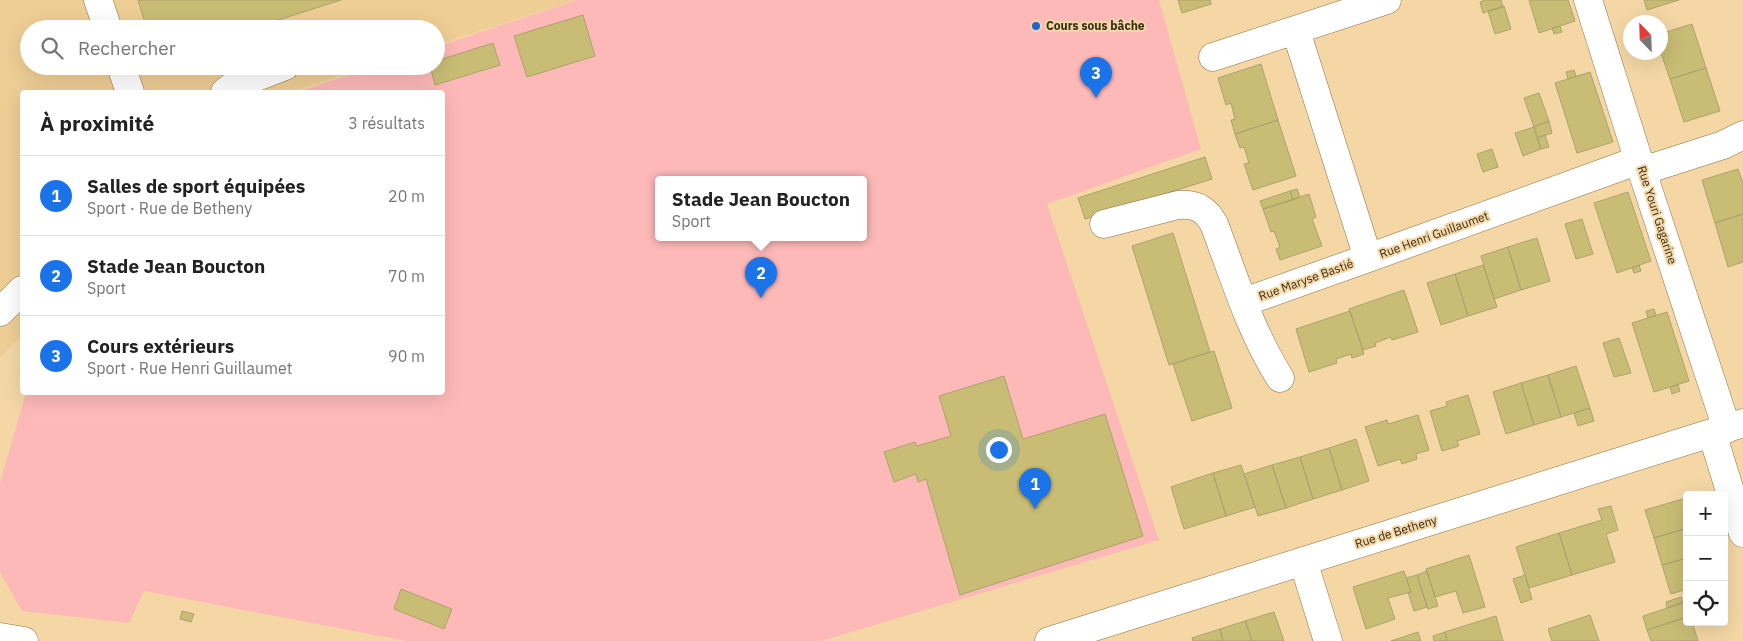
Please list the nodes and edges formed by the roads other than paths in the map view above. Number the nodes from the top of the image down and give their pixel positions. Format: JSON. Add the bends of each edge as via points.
{"nodes":[{"id":1,"x":98,"y":0,"type":"edge"},
{"id":2,"x":1387,"y":0,"type":"edge"},
{"id":3,"x":1588,"y":0,"type":"edge"},
{"id":4,"x":105,"y":20,"type":"edge"},
{"id":5,"x":1296,"y":31,"type":"junction"},
{"id":6,"x":1213,"y":57,"type":"dead end"},
{"id":7,"x":124,"y":75,"type":"edge"},
{"id":8,"x":262,"y":75,"type":"edge"},
{"id":9,"x":129,"y":90,"type":"edge"},
{"id":10,"x":228,"y":90,"type":"edge"},
{"id":11,"x":1743,"y":135,"type":"edge"},
{"id":12,"x":1640,"y":165,"type":"junction"},
{"id":13,"x":1104,"y":224,"type":"dead end"},
{"id":14,"x":1368,"y":258,"type":"junction"},
{"id":15,"x":20,"y":292,"type":"edge"},
{"id":16,"x":1244,"y":302,"type":"junction"},
{"id":17,"x":0,"y":312,"type":"edge"},
{"id":18,"x":1280,"y":378,"type":"dead end"},
{"id":19,"x":1727,"y":428,"type":"edge"},
{"id":20,"x":1743,"y":533,"type":"edge"},
{"id":21,"x":1302,"y":561,"type":"junction"},
{"id":22,"x":0,"y":637,"type":"edge"},
{"id":23,"x":24,"y":641,"type":"edge"},
{"id":24,"x":1048,"y":641,"type":"edge"},
{"id":25,"x":1328,"y":641,"type":"edge"}],
"edges":[{"from":1,"to":4,"type":"street"},
{"from":2,"to":5,"type":"street"},
{"from":3,"to":12,"type":"street","name":"Rue Youri Gagarine"},
{"from":5,"to":6,"type":"street"},
{"from":5,"to":14,"type":"street","name":"Rue Henri Guillaumet"},
{"from":7,"to":9,"type":"street"},
{"from":8,"to":10,"type":"street"},
{"from":11,"to":12,"type":"street","name":"Rue Henri Guillaumet","via":[[1723,145]]},
{"from":12,"to":14,"type":"street","name":"Rue Henri Guillaumet"},
{"from":12,"to":19,"type":"street","name":"Rue Youri Gagarine"},
{"from":13,"to":16,"type":"street","name":"Rue Maryse Bastié","via":[[1178,205],[1202,209],[1214,224]]},
{"from":14,"to":16,"type":"street","name":"Rue Maryse Bastié"},
{"from":15,"to":17,"type":"street"},
{"from":16,"to":18,"type":"street","name":"Rue Maryse Bastié","via":[[1265,355]]},
{"from":19,"to":20,"type":"street","name":"Rue Youri Gagarine"},
{"from":19,"to":21,"type":"street","name":"Rue de Betheny"},
{"from":21,"to":24,"type":"street","name":"Rue de Betheny"},
{"from":21,"to":25,"type":"street"},
{"from":22,"to":23,"type":"street"}]}
